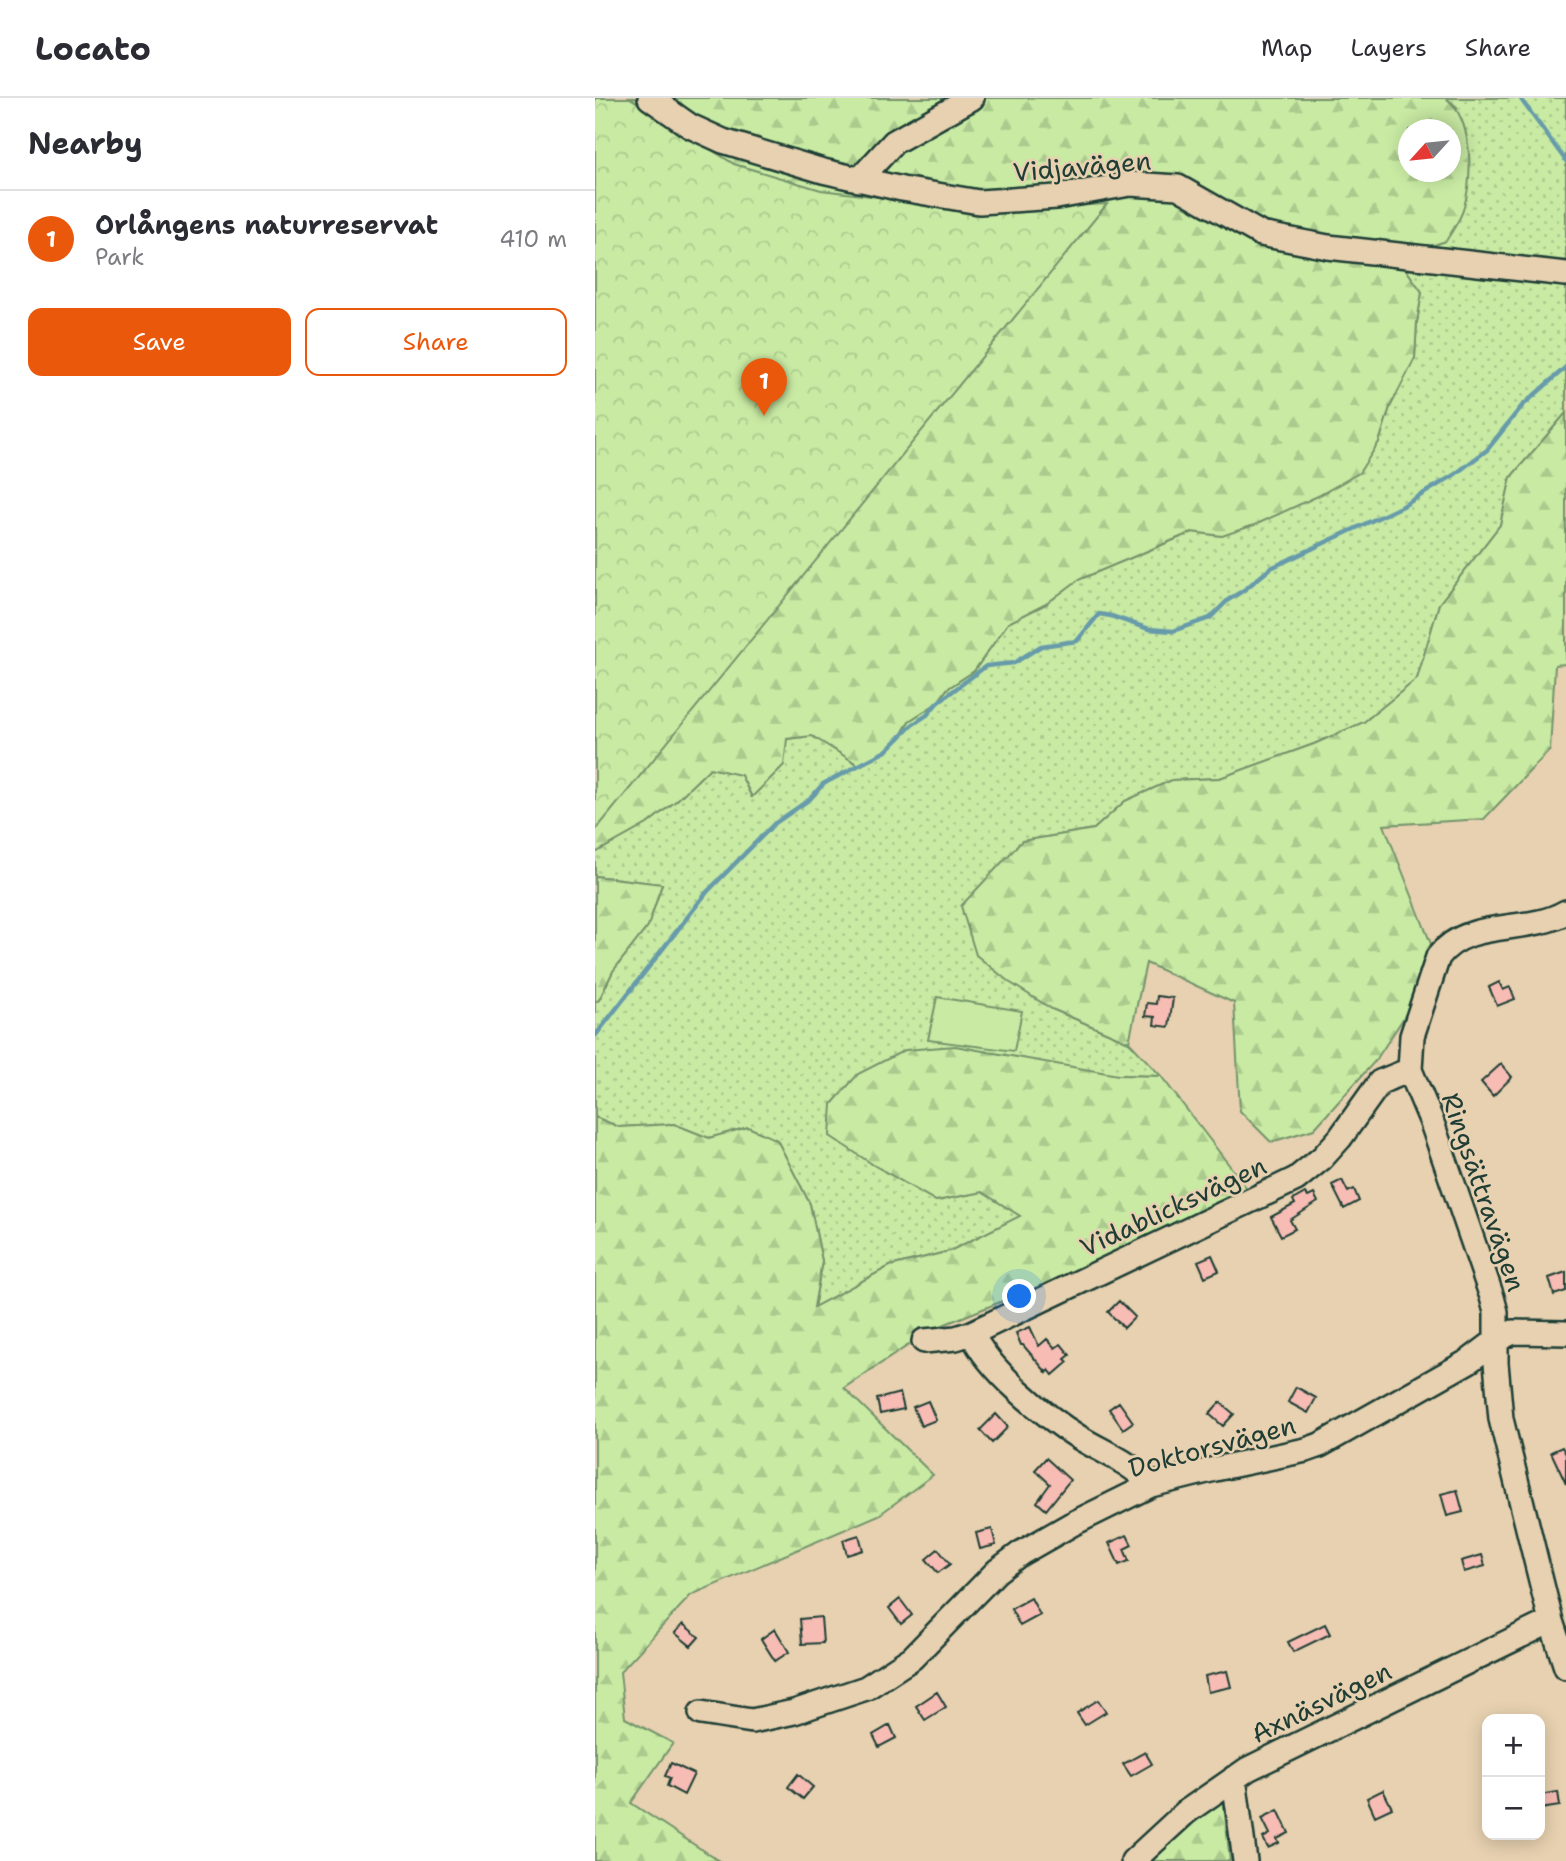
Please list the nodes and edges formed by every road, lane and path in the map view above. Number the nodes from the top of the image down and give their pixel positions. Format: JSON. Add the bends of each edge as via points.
{"nodes":[{"id":1,"x":650,"y":98,"type":"edge"},
{"id":2,"x":972,"y":98,"type":"edge"},
{"id":3,"x":859,"y":180,"type":"junction"},
{"id":4,"x":1566,"y":274,"type":"edge"},
{"id":5,"x":1566,"y":912,"type":"edge"},
{"id":6,"x":1410,"y":1070,"type":"junction"},
{"id":7,"x":972,"y":1333,"type":"junction"},
{"id":8,"x":1566,"y":1333,"type":"edge"},
{"id":9,"x":1497,"y":1340,"type":"junction"},
{"id":10,"x":924,"y":1341,"type":"dead end"},
{"id":11,"x":1151,"y":1485,"type":"junction"},
{"id":12,"x":1551,"y":1621,"type":"junction"},
{"id":13,"x":1566,"y":1667,"type":"edge"},
{"id":14,"x":701,"y":1713,"type":"dead end"},
{"id":15,"x":1234,"y":1777,"type":"junction"},
{"id":16,"x":1133,"y":1861,"type":"edge"},
{"id":17,"x":1245,"y":1861,"type":"edge"}],
"edges":[{"from":1,"to":3,"type":"street","name":"Vidjavägen","via":[[690,126],[723,141]]},
{"from":2,"to":3,"type":"street","via":[[894,142]]},
{"from":3,"to":4,"type":"street","name":"Vidjavägen","via":[[979,202],[1056,197],[1130,184],[1178,187],[1261,234],[1328,247]]},
{"from":5,"to":6,"type":"street","name":"Ringsättravägen","via":[[1540,923],[1471,934],[1443,950],[1419,1009]]},
{"from":6,"to":7,"type":"street","name":"Vidablicksvägen","via":[[1380,1082],[1340,1138],[1296,1179]]},
{"from":6,"to":9,"type":"street","name":"Ringsättravägen","via":[[1485,1272],[1496,1312]]},
{"from":7,"to":10,"type":"street","name":"Vidablicksvägen"},
{"from":7,"to":11,"type":"street","via":[[997,1368],[1038,1408],[1140,1471]]},
{"from":8,"to":9,"type":"street","name":"Doktorsvägen","via":[[1513,1332]]},
{"from":9,"to":11,"type":"street","name":"Doktorsvägen","via":[[1469,1361],[1313,1448]]},
{"from":9,"to":12,"type":"street","name":"Ringsättravägen","via":[[1501,1419]]},
{"from":11,"to":14,"type":"street","name":"Doktorsvägen","via":[[1021,1553],[972,1595],[912,1658],[874,1683],[829,1701],[752,1721]]},
{"from":12,"to":13,"type":"street","name":"Ringsättravägen"},
{"from":12,"to":15,"type":"street","name":"Axnäsvägen"},
{"from":15,"to":16,"type":"street","name":"Axnäsvägen","via":[[1186,1812]]},
{"from":15,"to":17,"type":"street"}]}
